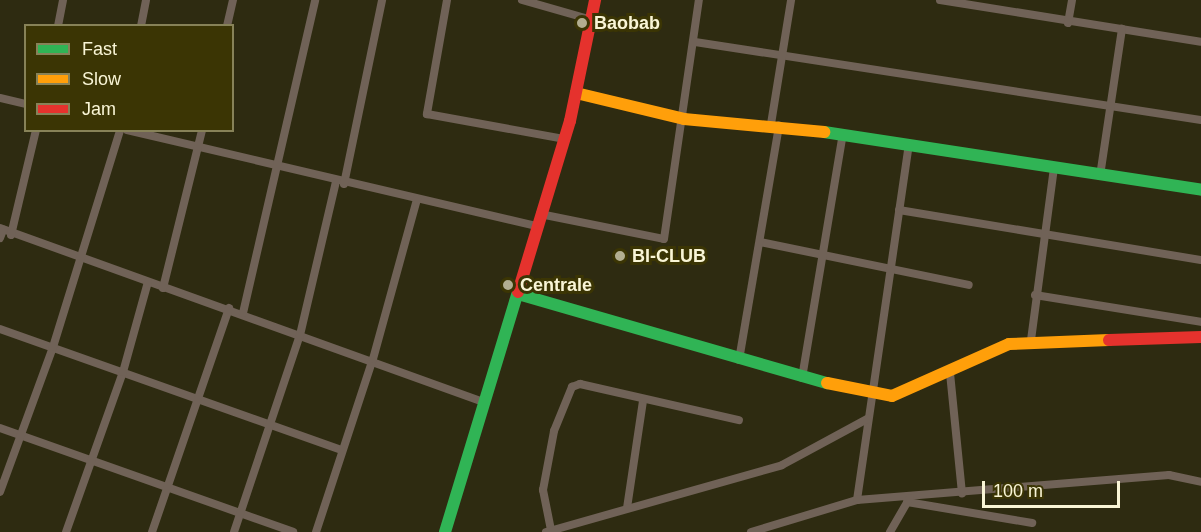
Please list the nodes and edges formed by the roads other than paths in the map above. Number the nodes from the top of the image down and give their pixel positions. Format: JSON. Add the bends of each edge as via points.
{"nodes":[{"id":1,"x":63,"y":0,"type":"edge"},
{"id":2,"x":146,"y":0,"type":"edge"},
{"id":3,"x":315,"y":0,"type":"edge"},
{"id":4,"x":382,"y":0,"type":"edge"},
{"id":5,"x":447,"y":0,"type":"edge"},
{"id":6,"x":522,"y":0,"type":"edge"},
{"id":7,"x":595,"y":0,"type":"edge"},
{"id":8,"x":699,"y":0,"type":"edge"},
{"id":9,"x":791,"y":0,"type":"edge"},
{"id":10,"x":940,"y":0,"type":"edge"},
{"id":11,"x":1072,"y":0,"type":"edge"},
{"id":12,"x":230,"y":1,"type":"edge"},
{"id":13,"x":990,"y":4,"type":"edge"},
{"id":14,"x":592,"y":20,"type":"junction"},
{"id":15,"x":1068,"y":23,"type":"junction"},
{"id":16,"x":58,"y":24,"type":"edge"},
{"id":17,"x":141,"y":24,"type":"edge"},
{"id":18,"x":227,"y":24,"type":"edge"},
{"id":19,"x":1122,"y":29,"type":"junction"},
{"id":20,"x":694,"y":42,"type":"junction"},
{"id":21,"x":1201,"y":42,"type":"edge"},
{"id":22,"x":784,"y":53,"type":"junction"},
{"id":23,"x":576,"y":93,"type":"junction"},
{"id":24,"x":0,"y":98,"type":"edge"},
{"id":25,"x":24,"y":104,"type":"edge"},
{"id":26,"x":1111,"y":108,"type":"junction"},
{"id":27,"x":684,"y":118,"type":"junction"},
{"id":28,"x":1201,"y":120,"type":"edge"},
{"id":29,"x":775,"y":125,"type":"junction"},
{"id":30,"x":36,"y":132,"type":"edge"},
{"id":31,"x":119,"y":132,"type":"edge"},
{"id":32,"x":136,"y":132,"type":"edge"},
{"id":33,"x":202,"y":132,"type":"edge"},
{"id":34,"x":843,"y":134,"type":"junction"},
{"id":35,"x":564,"y":140,"type":"junction"},
{"id":36,"x":909,"y":144,"type":"junction"},
{"id":37,"x":198,"y":146,"type":"junction"},
{"id":38,"x":280,"y":166,"type":"junction"},
{"id":39,"x":1054,"y":168,"type":"junction"},
{"id":40,"x":1100,"y":176,"type":"junction"},
{"id":41,"x":340,"y":183,"type":"junction"},
{"id":42,"x":1201,"y":190,"type":"edge"},
{"id":43,"x":417,"y":199,"type":"junction"},
{"id":44,"x":899,"y":210,"type":"junction"},
{"id":45,"x":539,"y":220,"type":"junction"},
{"id":46,"x":1,"y":232,"type":"edge"},
{"id":47,"x":12,"y":235,"type":"junction"},
{"id":48,"x":1045,"y":236,"type":"junction"},
{"id":49,"x":760,"y":242,"type":"junction"},
{"id":50,"x":822,"y":252,"type":"junction"},
{"id":51,"x":82,"y":257,"type":"junction"},
{"id":52,"x":1201,"y":260,"type":"edge"},
{"id":53,"x":887,"y":272,"type":"junction"},
{"id":54,"x":148,"y":282,"type":"junction"},
{"id":55,"x":969,"y":285,"type":"dead end"},
{"id":56,"x":163,"y":288,"type":"junction"},
{"id":57,"x":518,"y":294,"type":"junction"},
{"id":58,"x":1035,"y":295,"type":"junction"},
{"id":59,"x":229,"y":308,"type":"junction"},
{"id":60,"x":243,"y":313,"type":"junction"},
{"id":61,"x":1201,"y":322,"type":"edge"},
{"id":62,"x":0,"y":329,"type":"edge"},
{"id":63,"x":300,"y":335,"type":"junction"},
{"id":64,"x":1201,"y":337,"type":"edge"},
{"id":65,"x":1031,"y":340,"type":"junction"},
{"id":66,"x":53,"y":347,"type":"junction"},
{"id":67,"x":373,"y":358,"type":"junction"},
{"id":68,"x":739,"y":360,"type":"junction"},
{"id":69,"x":123,"y":372,"type":"junction"},
{"id":70,"x":950,"y":373,"type":"junction"},
{"id":71,"x":802,"y":378,"type":"junction"},
{"id":72,"x":870,"y":395,"type":"junction"},
{"id":73,"x":197,"y":397,"type":"junction"},
{"id":74,"x":643,"y":401,"type":"junction"},
{"id":75,"x":483,"y":402,"type":"junction"},
{"id":76,"x":867,"y":419,"type":"junction"},
{"id":77,"x":739,"y":420,"type":"dead end"},
{"id":78,"x":268,"y":426,"type":"junction"},
{"id":79,"x":0,"y":428,"type":"edge"},
{"id":80,"x":21,"y":435,"type":"junction"},
{"id":81,"x":342,"y":450,"type":"junction"},
{"id":82,"x":93,"y":462,"type":"junction"},
{"id":83,"x":1201,"y":482,"type":"edge"},
{"id":84,"x":165,"y":490,"type":"junction"},
{"id":85,"x":0,"y":492,"type":"edge"},
{"id":86,"x":962,"y":493,"type":"junction"},
{"id":87,"x":910,"y":498,"type":"junction"},
{"id":88,"x":857,"y":500,"type":"junction"},
{"id":89,"x":627,"y":508,"type":"junction"},
{"id":90,"x":239,"y":514,"type":"junction"},
{"id":91,"x":1032,"y":523,"type":"dead end"},
{"id":92,"x":548,"y":531,"type":"edge"},
{"id":93,"x":66,"y":532,"type":"edge"},
{"id":94,"x":152,"y":532,"type":"edge"},
{"id":95,"x":234,"y":532,"type":"edge"},
{"id":96,"x":293,"y":532,"type":"edge"},
{"id":97,"x":316,"y":532,"type":"edge"},
{"id":98,"x":445,"y":532,"type":"edge"},
{"id":99,"x":751,"y":532,"type":"edge"},
{"id":100,"x":891,"y":532,"type":"edge"}],
"edges":[{"from":1,"to":16,"type":"street"},
{"from":2,"to":17,"type":"street"},
{"from":3,"to":38,"type":"street"},
{"from":4,"to":41,"type":"street"},
{"from":5,"to":35,"type":"street","via":[[427,114]]},
{"from":6,"to":14,"type":"street"},
{"from":7,"to":14,"type":"main road"},
{"from":8,"to":20,"type":"street"},
{"from":9,"to":22,"type":"street"},
{"from":10,"to":13,"type":"street"},
{"from":11,"to":15,"type":"street"},
{"from":12,"to":18,"type":"street"},
{"from":13,"to":15,"type":"street"},
{"from":14,"to":23,"type":"main road"},
{"from":15,"to":19,"type":"street"},
{"from":19,"to":21,"type":"street"},
{"from":19,"to":26,"type":"street"},
{"from":20,"to":22,"type":"street"},
{"from":20,"to":27,"type":"street"},
{"from":22,"to":26,"type":"street"},
{"from":22,"to":29,"type":"street"},
{"from":23,"to":27,"type":"main road"},
{"from":23,"to":35,"type":"main road"},
{"from":24,"to":25,"type":"street"},
{"from":26,"to":28,"type":"street"},
{"from":26,"to":40,"type":"street"},
{"from":27,"to":29,"type":"main road"},
{"from":27,"to":45,"type":"street","via":[[664,239]]},
{"from":29,"to":34,"type":"main road"},
{"from":29,"to":49,"type":"street"},
{"from":30,"to":47,"type":"street"},
{"from":31,"to":51,"type":"street"},
{"from":32,"to":37,"type":"street"},
{"from":33,"to":37,"type":"street"},
{"from":34,"to":36,"type":"main road"},
{"from":34,"to":50,"type":"street"},
{"from":35,"to":45,"type":"main road"},
{"from":36,"to":39,"type":"main road"},
{"from":36,"to":44,"type":"street"},
{"from":37,"to":38,"type":"street"},
{"from":37,"to":56,"type":"street"},
{"from":38,"to":41,"type":"street"},
{"from":38,"to":60,"type":"street"},
{"from":39,"to":40,"type":"main road"},
{"from":39,"to":48,"type":"street"},
{"from":40,"to":42,"type":"main road"},
{"from":41,"to":43,"type":"street"},
{"from":41,"to":63,"type":"street"},
{"from":43,"to":45,"type":"street"},
{"from":43,"to":67,"type":"street"},
{"from":44,"to":48,"type":"street"},
{"from":44,"to":53,"type":"street"},
{"from":45,"to":57,"type":"main road"},
{"from":46,"to":47,"type":"street"},
{"from":47,"to":51,"type":"street"},
{"from":48,"to":52,"type":"street"},
{"from":48,"to":58,"type":"street"},
{"from":49,"to":50,"type":"street"},
{"from":49,"to":68,"type":"street"},
{"from":50,"to":53,"type":"street"},
{"from":50,"to":71,"type":"street"},
{"from":51,"to":54,"type":"street"},
{"from":51,"to":66,"type":"street"},
{"from":53,"to":55,"type":"street"},
{"from":53,"to":72,"type":"street"},
{"from":54,"to":56,"type":"street"},
{"from":54,"to":69,"type":"street"},
{"from":56,"to":59,"type":"street"},
{"from":57,"to":68,"type":"main road"},
{"from":57,"to":75,"type":"main road"},
{"from":58,"to":61,"type":"street"},
{"from":58,"to":65,"type":"street"},
{"from":59,"to":60,"type":"street"},
{"from":59,"to":73,"type":"street"},
{"from":60,"to":63,"type":"street"},
{"from":62,"to":66,"type":"street"},
{"from":63,"to":67,"type":"street"},
{"from":63,"to":78,"type":"street"},
{"from":64,"to":65,"type":"main road"},
{"from":65,"to":70,"type":"main road","via":[[992,348]]},
{"from":66,"to":69,"type":"street"},
{"from":66,"to":80,"type":"street"},
{"from":67,"to":75,"type":"street"},
{"from":67,"to":81,"type":"street"},
{"from":68,"to":71,"type":"main road"},
{"from":69,"to":73,"type":"street"},
{"from":69,"to":82,"type":"street"},
{"from":70,"to":72,"type":"main road","via":[[892,396]]},
{"from":70,"to":86,"type":"street"},
{"from":71,"to":72,"type":"main road"},
{"from":72,"to":76,"type":"street"},
{"from":73,"to":78,"type":"street"},
{"from":73,"to":84,"type":"street"},
{"from":74,"to":77,"type":"street"},
{"from":74,"to":89,"type":"street"},
{"from":74,"to":92,"type":"street","via":[[580,384],[568,391],[543,490]]},
{"from":75,"to":98,"type":"main road"},
{"from":76,"to":88,"type":"street"},
{"from":76,"to":89,"type":"street","via":[[782,465]]},
{"from":78,"to":81,"type":"street"},
{"from":78,"to":90,"type":"street"},
{"from":79,"to":80,"type":"street"},
{"from":80,"to":82,"type":"street"},
{"from":80,"to":85,"type":"street"},
{"from":81,"to":97,"type":"street"},
{"from":82,"to":84,"type":"street"},
{"from":82,"to":93,"type":"street"},
{"from":83,"to":86,"type":"street","via":[[1169,475]]},
{"from":84,"to":90,"type":"street"},
{"from":84,"to":94,"type":"street"},
{"from":86,"to":87,"type":"street"},
{"from":87,"to":88,"type":"street"},
{"from":87,"to":91,"type":"street"},
{"from":87,"to":100,"type":"street"},
{"from":88,"to":99,"type":"street"},
{"from":89,"to":92,"type":"street"},
{"from":90,"to":95,"type":"street"},
{"from":90,"to":96,"type":"street"}]}
